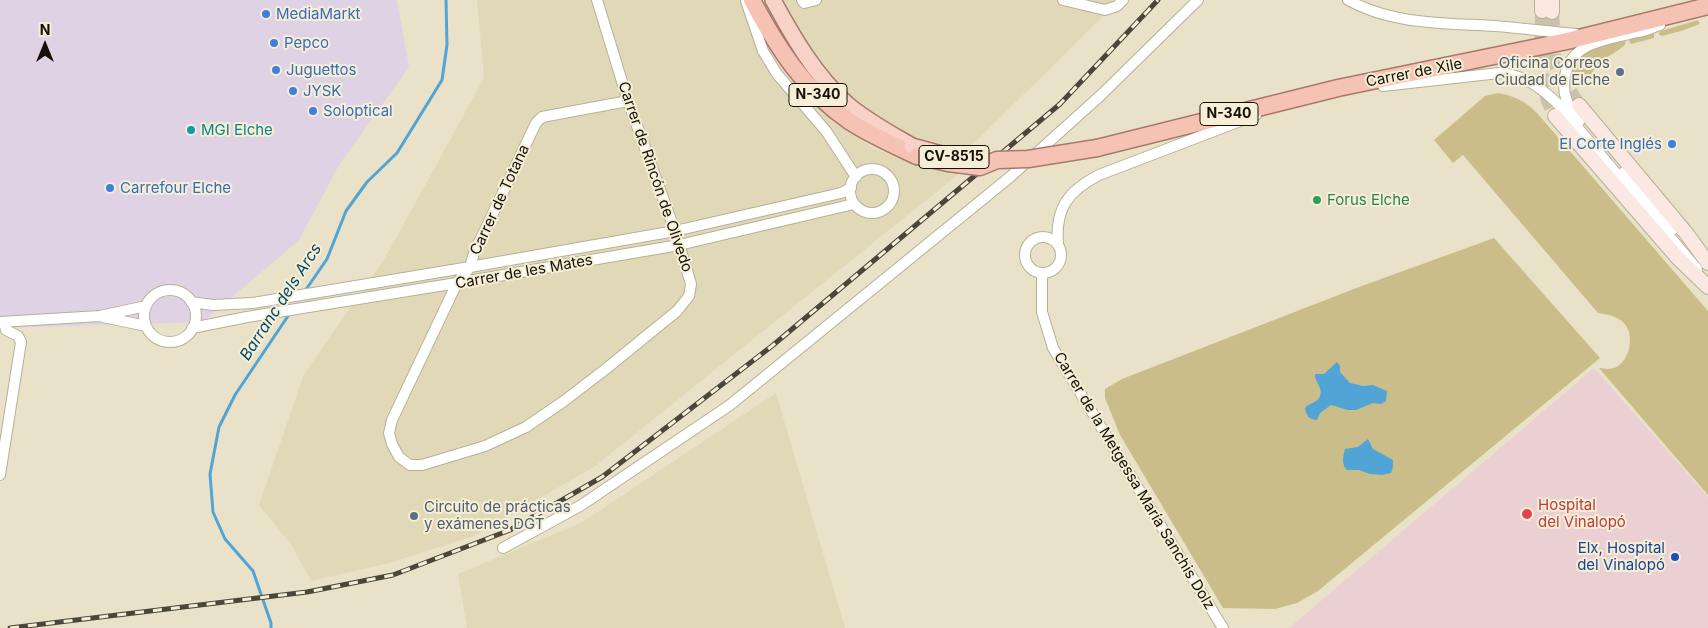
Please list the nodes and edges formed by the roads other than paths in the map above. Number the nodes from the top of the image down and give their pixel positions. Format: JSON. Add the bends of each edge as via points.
{"nodes":[{"id":1,"x":597,"y":0,"type":"edge"},
{"id":2,"x":746,"y":0,"type":"edge"},
{"id":3,"x":752,"y":0,"type":"edge"},
{"id":4,"x":773,"y":0,"type":"edge"},
{"id":5,"x":816,"y":0,"type":"edge"},
{"id":6,"x":1063,"y":0,"type":"edge"},
{"id":7,"x":1123,"y":0,"type":"edge"},
{"id":8,"x":1198,"y":0,"type":"edge"},
{"id":9,"x":1348,"y":0,"type":"edge"},
{"id":10,"x":803,"y":2,"type":"edge"},
{"id":11,"x":1708,"y":6,"type":"edge"},
{"id":12,"x":1589,"y":35,"type":"junction"},
{"id":13,"x":1338,"y":88,"type":"junction"},
{"id":14,"x":628,"y":101,"type":"junction"},
{"id":15,"x":1273,"y":103,"type":"junction"},
{"id":16,"x":1579,"y":105,"type":"tunnel mouth"},
{"id":17,"x":1556,"y":116,"type":"tunnel mouth"},
{"id":18,"x":914,"y":151,"type":"junction"},
{"id":19,"x":856,"y":177,"type":"junction"},
{"id":20,"x":851,"y":188,"type":"junction"},
{"id":21,"x":854,"y":204,"type":"junction"},
{"id":22,"x":675,"y":232,"type":"junction"},
{"id":23,"x":1058,"y":244,"type":"junction"},
{"id":24,"x":679,"y":246,"type":"junction"},
{"id":25,"x":1708,"y":265,"type":"edge"},
{"id":26,"x":470,"y":267,"type":"junction"},
{"id":27,"x":1042,"y":272,"type":"junction"},
{"id":28,"x":457,"y":283,"type":"junction"},
{"id":29,"x":1708,"y":285,"type":"edge"},
{"id":30,"x":191,"y":302,"type":"junction"},
{"id":31,"x":146,"y":306,"type":"junction"},
{"id":32,"x":100,"y":316,"type":"junction"},
{"id":33,"x":2,"y":322,"type":"edge"},
{"id":34,"x":146,"y":326,"type":"junction"},
{"id":35,"x":192,"y":328,"type":"junction"},
{"id":36,"x":392,"y":444,"type":"joint"},
{"id":37,"x":0,"y":475,"type":"edge"},
{"id":38,"x":503,"y":548,"type":"dead end"},
{"id":39,"x":1223,"y":628,"type":"edge"}],
"edges":[{"from":1,"to":14,"type":"street","name":"Carrer de Rincón de Olivedo"},
{"from":2,"to":19,"type":"street","via":[[763,51],[777,74],[826,131]]},
{"from":3,"to":18,"type":"highway","number":"N-340","via":[[791,66],[811,89],[848,121],[884,141]]},
{"from":4,"to":18,"type":"main road","number":"CV-8515","via":[[819,73],[847,103]]},
{"from":5,"to":10,"type":"street"},
{"from":6,"to":7,"type":"street","via":[[1105,10]]},
{"from":8,"to":38,"type":"street","via":[[1102,95],[1010,178],[730,405],[580,506]]},
{"from":9,"to":12,"type":"street","via":[[1362,8],[1411,21]]},
{"from":11,"to":12,"type":"highway","name":"Carrer de Xile","number":"N-340"},
{"from":11,"to":25,"type":"street","via":[[1642,32],[1586,46],[1578,51],[1566,69],[1563,86],[1578,121]]},
{"from":12,"to":13,"type":"highway","name":"Carrer de Xile","number":"N-340"},
{"from":13,"to":15,"type":"highway","name":"Carrer de Xile","number":"N-340"},
{"from":13,"to":29,"type":"street","via":[[1365,89],[1499,73],[1526,79],[1557,103]]},
{"from":14,"to":22,"type":"street","name":"Carrer de Rincón de Olivedo"},
{"from":14,"to":26,"type":"street","name":"Carrer de Totana","via":[[542,117],[536,123]]},
{"from":15,"to":18,"type":"highway","name":"Carrer de Xile","number":"N-340","bridge":true,"via":[[1097,148],[1036,158],[997,160],[980,167],[948,163]]},
{"from":15,"to":23,"type":"street","via":[[1247,119],[1083,183],[1059,214],[1056,228]]},
{"from":16,"to":25,"type":"main road","via":[[1686,233]]},
{"from":17,"to":29,"type":"main road","via":[[1677,257]]},
{"from":19,"to":20,"type":"street"},
{"from":19,"to":21,"type":"street","via":[[864,171],[875,170],[887,175],[894,188],[889,205],[883,210],[865,212]]},
{"from":20,"to":21,"type":"street"},
{"from":20,"to":22,"type":"street","name":"Carrer de les Mates"},
{"from":21,"to":24,"type":"street","name":"Carrer de les Mates"},
{"from":22,"to":24,"type":"street","name":"Carrer de Rincón de Olivedo"},
{"from":22,"to":26,"type":"street","name":"Carrer de les Mates"},
{"from":23,"to":27,"type":"street","via":[[1059,263],[1050,271]]},
{"from":23,"to":27,"type":"street","via":[[1043,237],[1026,246],[1028,265],[1032,270]]},
{"from":24,"to":28,"type":"street","name":"Carrer de les Mates"},
{"from":24,"to":36,"type":"street","name":"Carrer de Rincón de Olivedo","via":[[691,284],[689,296],[677,311],[607,368],[526,427],[484,446],[422,465],[410,465],[399,457]]},
{"from":26,"to":28,"type":"street","name":"Carrer de Totana"},
{"from":26,"to":30,"type":"street","name":"Carrer de les Mates","via":[[253,302],[213,305]]},
{"from":27,"to":39,"type":"street","name":"Carrer de la Metgessa María Sanchis Dolz","via":[[1042,312],[1053,348]]},
{"from":28,"to":35,"type":"street","name":"Carrer de les Mates"},
{"from":28,"to":36,"type":"street","name":"Carrer de Totana","via":[[392,420],[389,433]]},
{"from":30,"to":31,"type":"street","via":[[178,292],[163,291]]},
{"from":30,"to":35,"type":"street","via":[[196,315]]},
{"from":31,"to":32,"type":"street"},
{"from":31,"to":34,"type":"street"},
{"from":32,"to":33,"type":"street"},
{"from":32,"to":34,"type":"street"},
{"from":33,"to":37,"type":"street","via":[[6,330],[18,336],[21,342]]},
{"from":34,"to":35,"type":"street","via":[[157,338],[172,342],[187,335]]}]}
